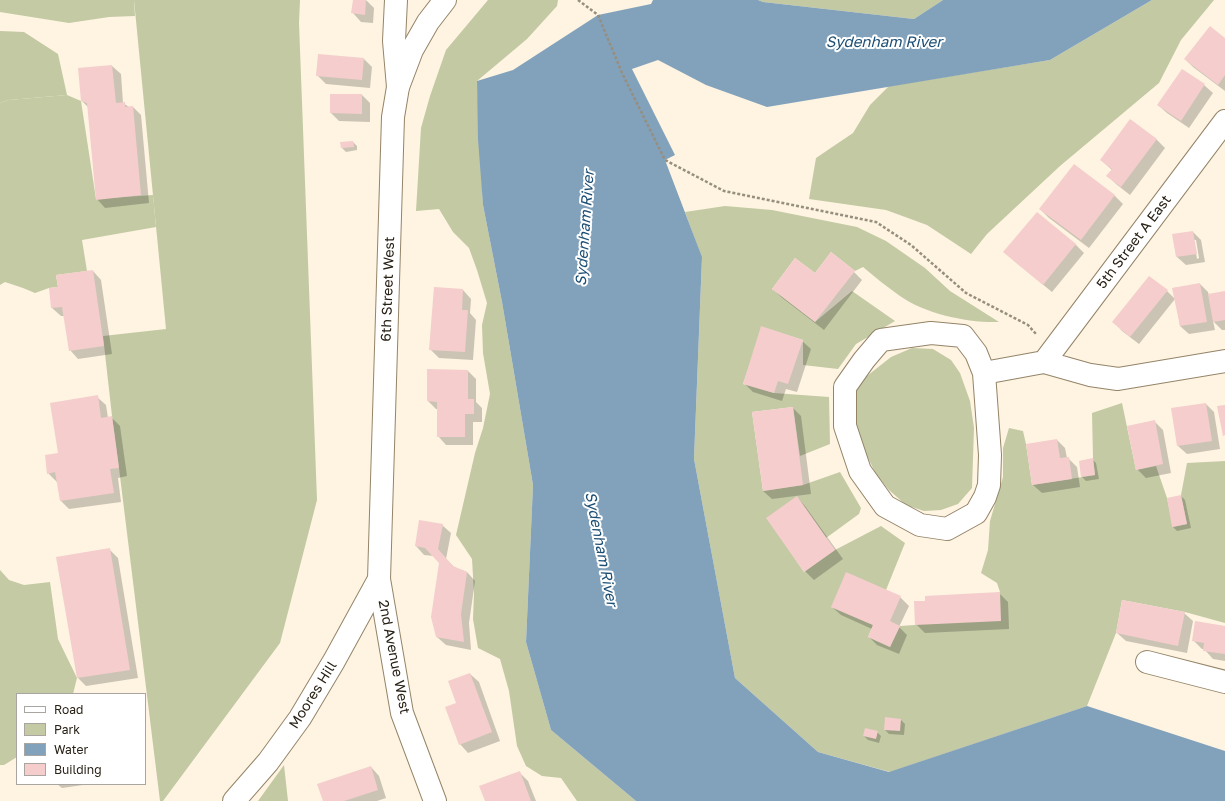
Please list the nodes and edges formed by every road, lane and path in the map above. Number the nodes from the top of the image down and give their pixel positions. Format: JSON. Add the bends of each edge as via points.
{"nodes":[{"id":1,"x":396,"y":0,"type":"edge"},
{"id":2,"x":446,"y":0,"type":"edge"},
{"id":3,"x":578,"y":0,"type":"edge"},
{"id":4,"x":398,"y":87,"type":"junction"},
{"id":5,"x":1225,"y":122,"type":"edge"},
{"id":6,"x":1225,"y":361,"type":"edge"},
{"id":7,"x":1044,"y":362,"type":"junction"},
{"id":8,"x":984,"y":373,"type":"junction"},
{"id":9,"x":379,"y":579,"type":"junction"},
{"id":10,"x":1147,"y":662,"type":"dead end"},
{"id":11,"x":1225,"y":682,"type":"edge"},
{"id":12,"x":234,"y":801,"type":"edge"},
{"id":13,"x":435,"y":801,"type":"edge"}],
"edges":[{"from":1,"to":4,"type":"street","name":"6th Street West","via":[[394,41]]},
{"from":2,"to":4,"type":"street","via":[[428,22],[412,50]]},
{"from":3,"to":7,"type":"path","via":[[598,15],[622,73],[665,160],[724,191],[876,222],[911,245],[966,293],[1028,325],[1039,337]]},
{"from":4,"to":9,"type":"street","name":"6th Street West","via":[[393,117]]},
{"from":5,"to":7,"type":"street","name":"5th Street A East"},
{"from":6,"to":7,"type":"street","via":[[1118,380]]},
{"from":7,"to":8,"type":"street"},
{"from":8,"to":8,"type":"street","via":[[976,353],[963,336],[931,333],[881,340],[845,388],[845,426],[860,471],[885,506],[920,526],[947,529],[976,513],[985,497],[989,485],[990,455]]},
{"from":9,"to":12,"type":"street","name":"Moores Hill","via":[[300,718],[268,762]]},
{"from":9,"to":13,"type":"street","name":"2nd Avenue West","via":[[402,713]]},
{"from":10,"to":11,"type":"street"}]}
